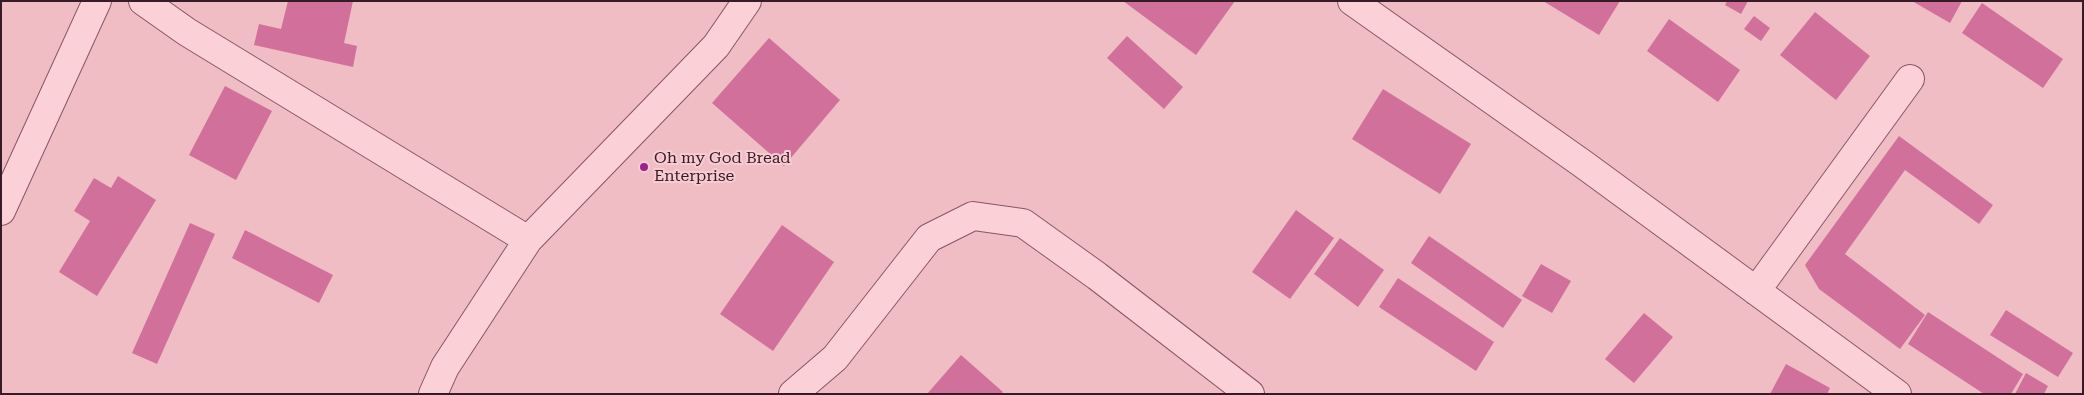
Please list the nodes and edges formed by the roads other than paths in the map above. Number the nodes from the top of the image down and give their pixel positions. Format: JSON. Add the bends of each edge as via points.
{"nodes":[{"id":1,"x":98,"y":1,"type":"edge"},
{"id":2,"x":143,"y":1,"type":"edge"},
{"id":3,"x":747,"y":1,"type":"edge"},
{"id":4,"x":1352,"y":1,"type":"edge"},
{"id":5,"x":1910,"y":79,"type":"dead end"},
{"id":6,"x":1,"y":211,"type":"edge"},
{"id":7,"x":528,"y":240,"type":"junction"},
{"id":8,"x":1756,"y":291,"type":"junction"},
{"id":9,"x":433,"y":394,"type":"edge"},
{"id":10,"x":793,"y":394,"type":"edge"},
{"id":11,"x":1250,"y":394,"type":"edge"},
{"id":12,"x":1897,"y":394,"type":"edge"}],
"edges":[{"from":1,"to":6,"type":"street"},
{"from":2,"to":7,"type":"street","via":[[187,32]]},
{"from":3,"to":7,"type":"street","via":[[716,46]]},
{"from":4,"to":8,"type":"street"},
{"from":5,"to":8,"type":"street"},
{"from":7,"to":9,"type":"street","via":[[445,367]]},
{"from":8,"to":12,"type":"street"},
{"from":10,"to":11,"type":"street","via":[[835,358],[929,238],[973,216],[1023,223]]}]}
